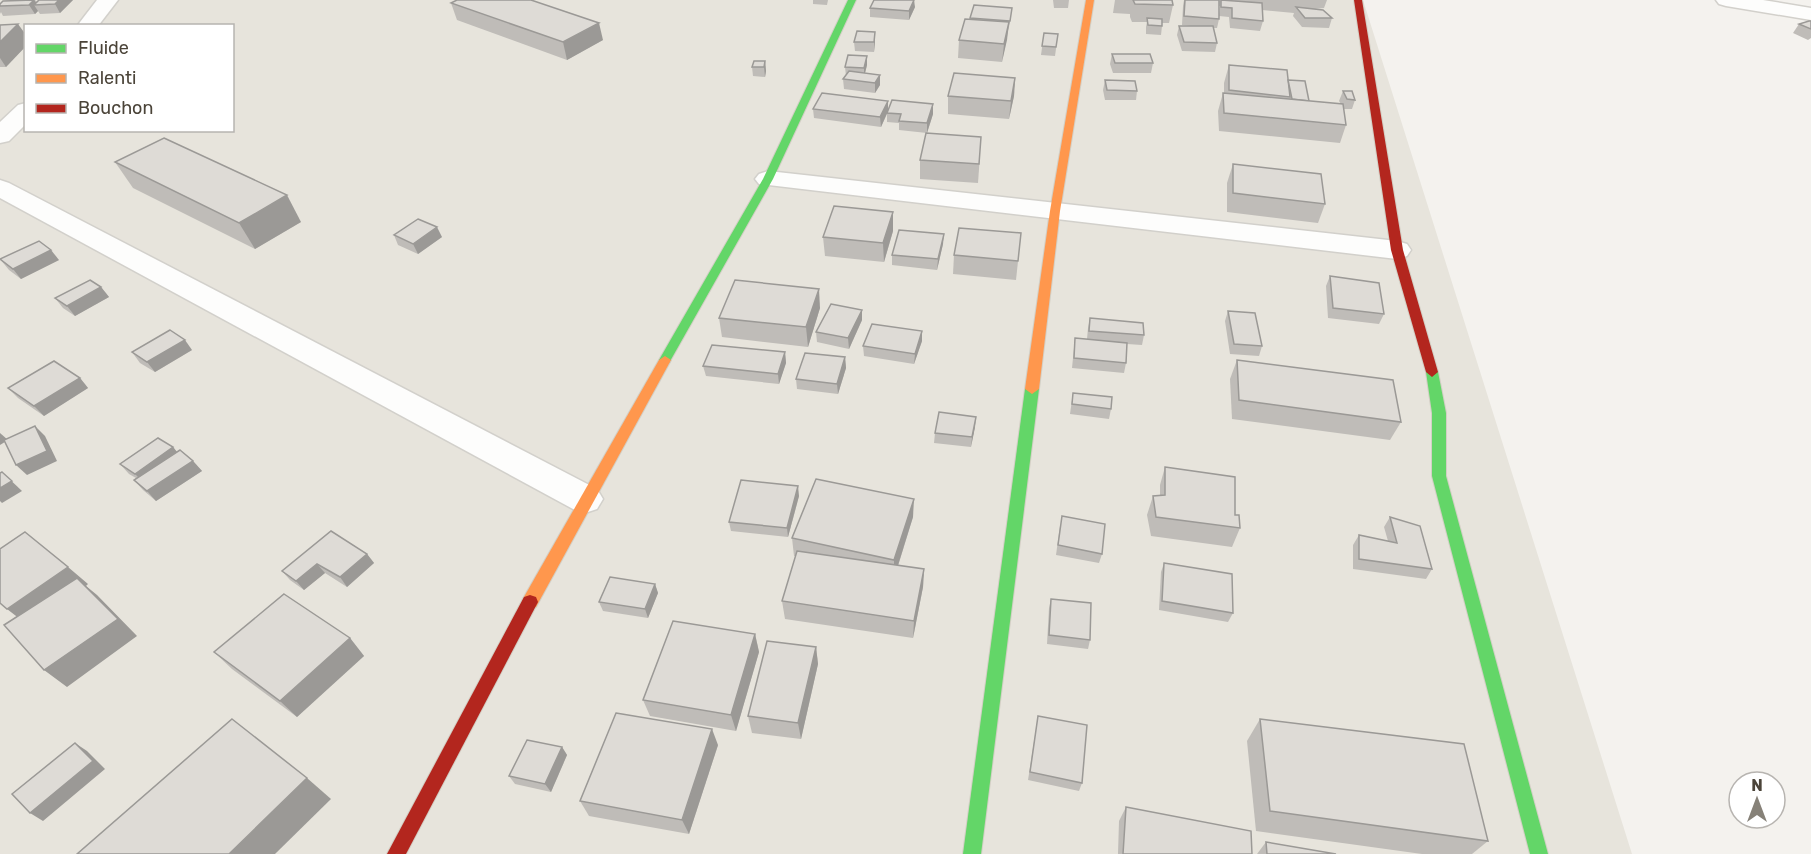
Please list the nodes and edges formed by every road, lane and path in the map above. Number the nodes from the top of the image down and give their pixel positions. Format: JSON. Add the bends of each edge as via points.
{"nodes":[{"id":1,"x":108,"y":0,"type":"edge"},
{"id":2,"x":852,"y":0,"type":"edge"},
{"id":3,"x":1090,"y":0,"type":"edge"},
{"id":4,"x":1358,"y":0,"type":"edge"},
{"id":5,"x":1726,"y":0,"type":"edge"},
{"id":6,"x":1811,"y":14,"type":"edge"},
{"id":7,"x":89,"y":24,"type":"edge"},
{"id":8,"x":24,"y":112,"type":"edge"},
{"id":9,"x":0,"y":136,"type":"edge"},
{"id":10,"x":768,"y":179,"type":"junction"},
{"id":11,"x":0,"y":188,"type":"edge"},
{"id":12,"x":1055,"y":211,"type":"junction"},
{"id":13,"x":1397,"y":250,"type":"junction"},
{"id":14,"x":585,"y":499,"type":"junction"},
{"id":15,"x":396,"y":854,"type":"edge"},
{"id":16,"x":972,"y":854,"type":"edge"},
{"id":17,"x":1539,"y":854,"type":"edge"}],
"edges":[{"from":1,"to":7,"type":"street"},
{"from":2,"to":10,"type":"street"},
{"from":3,"to":12,"type":"street"},
{"from":4,"to":13,"type":"street"},
{"from":5,"to":6,"type":"street"},
{"from":8,"to":9,"type":"street"},
{"from":10,"to":12,"type":"street"},
{"from":10,"to":14,"type":"street"},
{"from":11,"to":14,"type":"street"},
{"from":12,"to":13,"type":"street"},
{"from":12,"to":16,"type":"street"},
{"from":13,"to":17,"type":"street","via":[[1433,377],[1439,413],[1442,488]]},
{"from":14,"to":15,"type":"street"}]}
